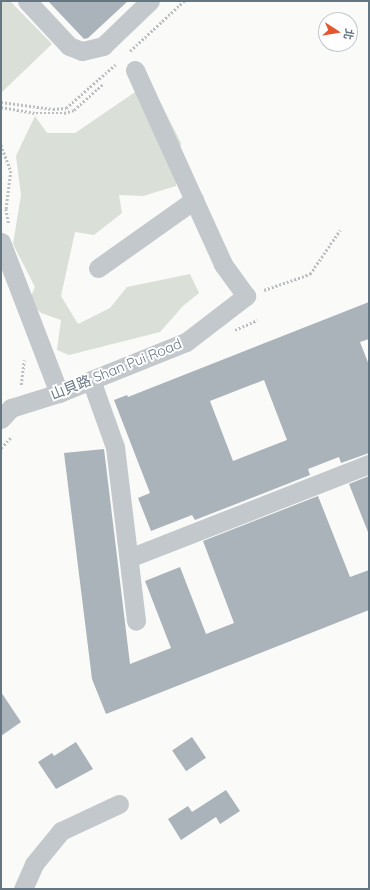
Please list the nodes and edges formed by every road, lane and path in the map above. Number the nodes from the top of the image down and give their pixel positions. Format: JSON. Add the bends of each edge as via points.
{"nodes":[{"id":1,"x":27,"y":1,"type":"edge"},
{"id":2,"x":150,"y":1,"type":"edge"},
{"id":3,"x":184,"y":1,"type":"edge"},
{"id":4,"x":127,"y":62,"type":"junction"},
{"id":5,"x":102,"y":85,"type":"dead end"},
{"id":6,"x":1,"y":102,"type":"edge"},
{"id":7,"x":1,"y":107,"type":"edge"},
{"id":8,"x":1,"y":145,"type":"edge"},
{"id":9,"x":194,"y":200,"type":"junction"},
{"id":10,"x":340,"y":230,"type":"dead end"},
{"id":11,"x":6,"y":238,"type":"edge"},
{"id":12,"x":98,"y":268,"type":"dead end"},
{"id":13,"x":246,"y":296,"type":"junction"},
{"id":14,"x":23,"y":352,"type":"dead end"},
{"id":15,"x":91,"y":380,"type":"junction"},
{"id":16,"x":16,"y":390,"type":"dead end"},
{"id":17,"x":59,"y":393,"type":"junction"},
{"id":18,"x":1,"y":419,"type":"edge"},
{"id":19,"x":369,"y":464,"type":"edge"},
{"id":20,"x":129,"y":558,"type":"junction"},
{"id":21,"x":136,"y":621,"type":"dead end"},
{"id":22,"x":119,"y":804,"type":"dead end"},
{"id":23,"x":23,"y":889,"type":"edge"}],
"edges":[{"from":1,"to":2,"type":"street","via":[[69,46],[82,51],[102,46]]},
{"from":3,"to":4,"type":"path"},
{"from":4,"to":6,"type":"path","via":[[98,80],[66,108],[53,109]]},
{"from":4,"to":9,"type":"street"},
{"from":5,"to":7,"type":"path","via":[[74,110],[64,113],[36,113]]},
{"from":8,"to":11,"type":"path","via":[[11,171],[6,209]]},
{"from":9,"to":12,"type":"street"},
{"from":9,"to":13,"type":"street","via":[[224,264]]},
{"from":10,"to":13,"type":"path","via":[[310,274]]},
{"from":11,"to":17,"type":"street"},
{"from":13,"to":15,"type":"street","name":"山貝路 Shan Pui Road","via":[[186,342]]},
{"from":14,"to":16,"type":"path","via":[[26,367],[21,386]]},
{"from":15,"to":17,"type":"street","name":"山貝路 Shan Pui Road"},
{"from":15,"to":20,"type":"street","via":[[115,447]]},
{"from":17,"to":18,"type":"street","name":"山貝路 Shan Pui Road","via":[[11,408]]},
{"from":19,"to":20,"type":"street"},
{"from":20,"to":21,"type":"street"},
{"from":22,"to":23,"type":"street","via":[[61,831],[34,864]]}]}
